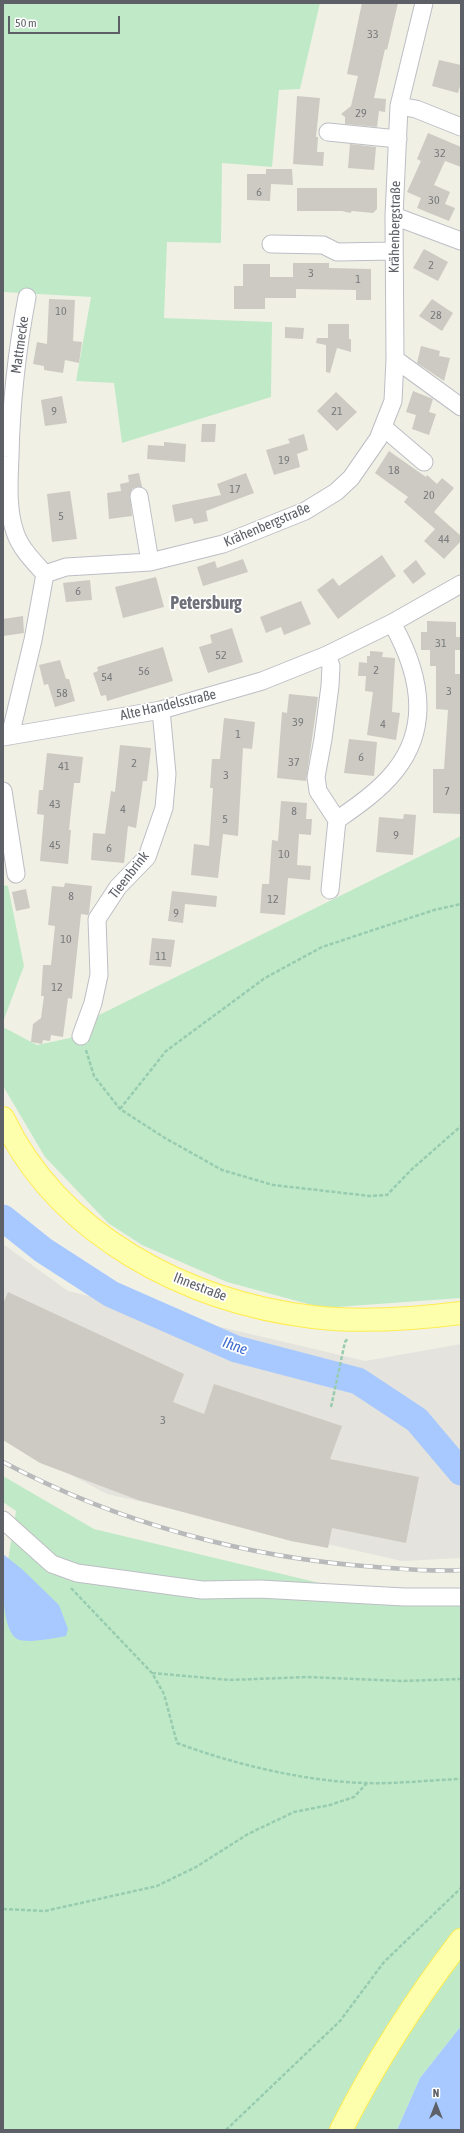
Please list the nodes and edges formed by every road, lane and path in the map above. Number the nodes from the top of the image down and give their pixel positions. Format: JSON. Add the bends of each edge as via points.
{"nodes":[{"id":1,"x":424,"y":3,"type":"edge"},
{"id":2,"x":399,"y":106,"type":"junction"},
{"id":3,"x":461,"y":127,"type":"edge"},
{"id":4,"x":328,"y":132,"type":"dead end"},
{"id":5,"x":398,"y":139,"type":"junction"},
{"id":6,"x":394,"y":216,"type":"junction"},
{"id":7,"x":461,"y":241,"type":"edge"},
{"id":8,"x":271,"y":244,"type":"dead end"},
{"id":9,"x":394,"y":251,"type":"junction"},
{"id":10,"x":27,"y":297,"type":"dead end"},
{"id":11,"x":395,"y":359,"type":"junction"},
{"id":12,"x":461,"y":407,"type":"edge"},
{"id":13,"x":383,"y":428,"type":"junction"},
{"id":14,"x":424,"y":462,"type":"dead end"},
{"id":15,"x":140,"y":496,"type":"dead end"},
{"id":16,"x":150,"y":562,"type":"junction"},
{"id":17,"x":45,"y":574,"type":"junction"},
{"id":18,"x":461,"y":584,"type":"edge"},
{"id":19,"x":392,"y":623,"type":"junction"},
{"id":20,"x":327,"y":654,"type":"junction"},
{"id":21,"x":160,"y":710,"type":"junction"},
{"id":22,"x":6,"y":736,"type":"edge"},
{"id":23,"x":3,"y":791,"type":"edge"},
{"id":24,"x":337,"y":820,"type":"junction"},
{"id":25,"x":16,"y":874,"type":"dead end"},
{"id":26,"x":330,"y":890,"type":"dead end"},
{"id":27,"x":461,"y":904,"type":"edge"},
{"id":28,"x":81,"y":1036,"type":"joint"},
{"id":29,"x":120,"y":1109,"type":"junction"},
{"id":30,"x":3,"y":1118,"type":"edge"},
{"id":31,"x":461,"y":1126,"type":"edge"},
{"id":32,"x":461,"y":1313,"type":"edge"},
{"id":33,"x":345,"y":1342,"type":"dead end"},
{"id":34,"x":331,"y":1407,"type":"dead end"},
{"id":35,"x":3,"y":1520,"type":"edge"},
{"id":36,"x":69,"y":1585,"type":"dead end"},
{"id":37,"x":461,"y":1597,"type":"edge"},
{"id":38,"x":152,"y":1673,"type":"junction"},
{"id":39,"x":461,"y":1680,"type":"edge"},
{"id":40,"x":461,"y":1779,"type":"edge"},
{"id":41,"x":367,"y":1783,"type":"junction"},
{"id":42,"x":461,"y":1888,"type":"edge"},
{"id":43,"x":3,"y":1909,"type":"edge"},
{"id":44,"x":461,"y":1940,"type":"edge"},
{"id":45,"x":226,"y":2130,"type":"edge"},
{"id":46,"x":341,"y":2130,"type":"edge"}],
"edges":[{"from":1,"to":2,"type":"street","name":"Krähenbergstraße"},
{"from":2,"to":3,"type":"street","via":[[416,109]]},
{"from":2,"to":5,"type":"street","name":"Krähenbergstraße"},
{"from":4,"to":5,"type":"street"},
{"from":5,"to":6,"type":"street","name":"Krähenbergstraße"},
{"from":6,"to":7,"type":"street"},
{"from":6,"to":9,"type":"street","name":"Krähenbergstraße"},
{"from":8,"to":9,"type":"street","via":[[323,245],[337,252]]},
{"from":9,"to":11,"type":"street","name":"Krähenbergstraße"},
{"from":10,"to":17,"type":"street","name":"Mattmecke","via":[[18,345],[9,494],[15,533],[29,557]]},
{"from":11,"to":12,"type":"street"},
{"from":11,"to":13,"type":"street","name":"Krähenbergstraße","via":[[393,401]]},
{"from":13,"to":14,"type":"street"},
{"from":13,"to":16,"type":"street","name":"Krähenbergstraße","via":[[378,440],[351,478],[336,492],[305,511],[223,544]]},
{"from":15,"to":16,"type":"street"},
{"from":16,"to":17,"type":"street","name":"Krähenbergstraße","via":[[66,567]]},
{"from":17,"to":22,"type":"street","via":[[32,640]]},
{"from":18,"to":19,"type":"street","name":"Alte Handelsstraße"},
{"from":19,"to":20,"type":"street","name":"Alte Handelsstraße"},
{"from":19,"to":24,"type":"street","via":[[405,646],[414,673],[418,722],[410,747],[395,772],[369,797]]},
{"from":20,"to":21,"type":"street","name":"Alte Handelsstraße","via":[[262,681]]},
{"from":20,"to":24,"type":"street","via":[[331,666],[330,686],[316,777],[318,791]]},
{"from":21,"to":22,"type":"street","name":"Alte Handelsstraße"},
{"from":21,"to":28,"type":"street","name":"Tieenbrink","via":[[167,774],[164,808],[147,857],[118,886],[97,919],[99,975],[93,1003]]},
{"from":23,"to":25,"type":"street"},
{"from":24,"to":26,"type":"street"},
{"from":27,"to":29,"type":"path","via":[[434,910],[322,947],[265,978],[166,1051]]},
{"from":28,"to":29,"type":"path","via":[[94,1076]]},
{"from":29,"to":31,"type":"path","via":[[222,1170],[272,1185],[370,1196],[387,1195]]},
{"from":30,"to":32,"type":"main road","name":"Ihnestraße","via":[[29,1163],[71,1212],[107,1240],[184,1283],[234,1300],[313,1317],[359,1320]]},
{"from":33,"to":34,"type":"path"},
{"from":35,"to":37,"type":"street","via":[[52,1564],[76,1572],[202,1590]]},
{"from":36,"to":38,"type":"path"},
{"from":38,"to":39,"type":"path","via":[[230,1680],[307,1677],[401,1681]]},
{"from":38,"to":41,"type":"path","via":[[164,1694],[177,1743],[200,1752],[266,1769],[325,1780]]},
{"from":40,"to":41,"type":"path"},
{"from":41,"to":43,"type":"path","via":[[354,1797],[294,1812],[248,1834],[196,1867],[157,1886],[45,1911]]},
{"from":42,"to":45,"type":"path","via":[[384,1962],[340,2021]]},
{"from":44,"to":46,"type":"main road","via":[[434,1975],[386,2047]]}]}
